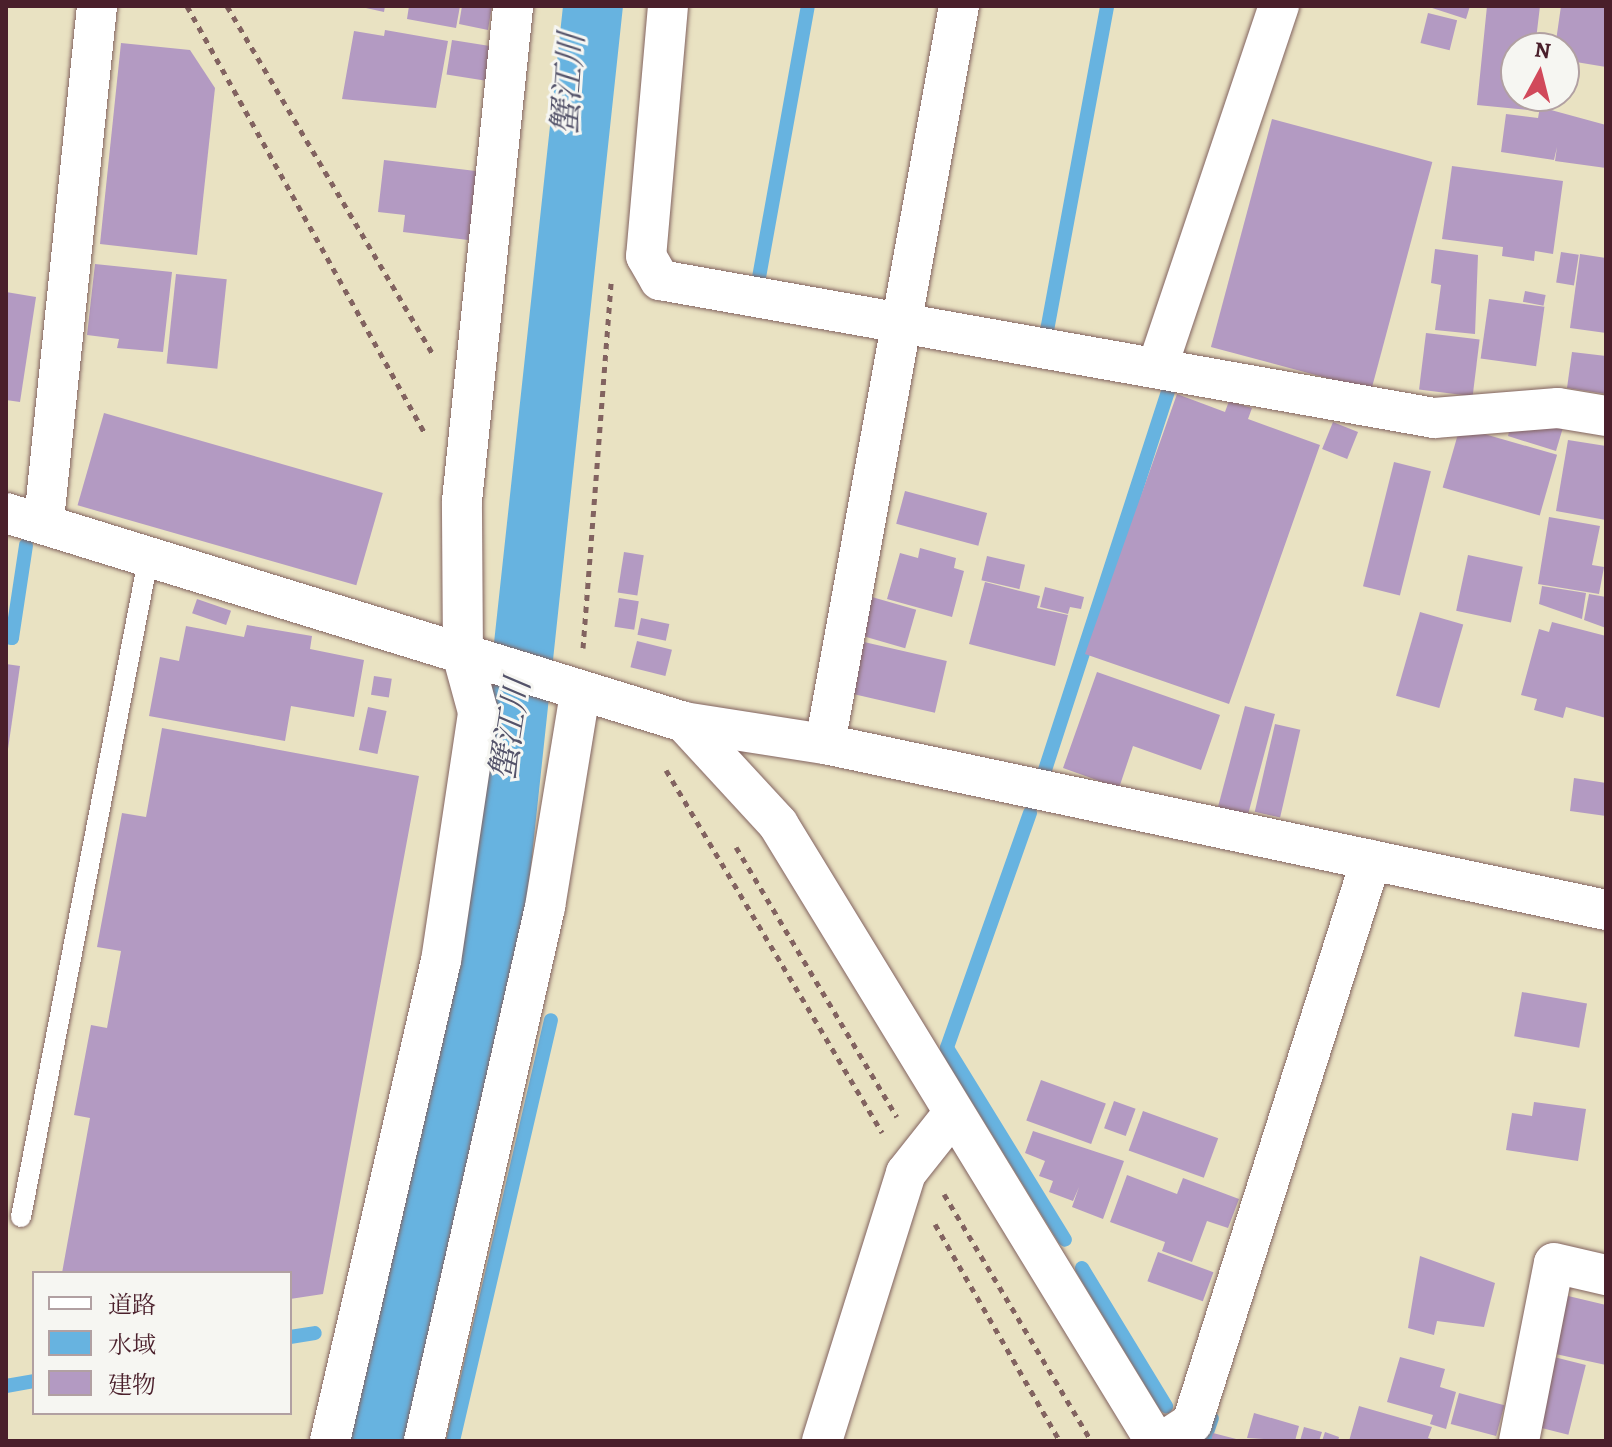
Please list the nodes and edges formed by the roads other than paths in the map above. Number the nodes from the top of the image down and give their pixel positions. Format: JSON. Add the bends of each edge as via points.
{"nodes":[{"id":1,"x":97,"y":6,"type":"edge"},
{"id":2,"x":513,"y":6,"type":"edge"},
{"id":3,"x":668,"y":6,"type":"edge"},
{"id":4,"x":959,"y":6,"type":"edge"},
{"id":5,"x":1279,"y":6,"type":"edge"},
{"id":6,"x":901,"y":322,"type":"junction"},
{"id":7,"x":1157,"y":368,"type":"junction"},
{"id":8,"x":1606,"y":416,"type":"edge"},
{"id":9,"x":25,"y":517,"type":"edge"},
{"id":10,"x":149,"y":555,"type":"junction"},
{"id":11,"x":473,"y":660,"type":"junction"},
{"id":12,"x":571,"y":690,"type":"junction"},
{"id":13,"x":684,"y":722,"type":"junction"},
{"id":14,"x":825,"y":744,"type":"junction"},
{"id":15,"x":1371,"y":860,"type":"junction"},
{"id":16,"x":1606,"y":910,"type":"edge"},
{"id":17,"x":952,"y":1115,"type":"junction"},
{"id":18,"x":21,"y":1217,"type":"dead end"},
{"id":19,"x":1606,"y":1275,"type":"edge"},
{"id":20,"x":330,"y":1441,"type":"edge"},
{"id":21,"x":424,"y":1441,"type":"edge"},
{"id":22,"x":822,"y":1441,"type":"edge"},
{"id":23,"x":1155,"y":1441,"type":"edge"},
{"id":24,"x":1164,"y":1441,"type":"edge"},
{"id":25,"x":1519,"y":1441,"type":"edge"}],
"edges":[{"from":1,"to":9,"type":"street"},
{"from":2,"to":11,"type":"street","via":[[462,501]]},
{"from":3,"to":6,"type":"street","via":[[646,256],[660,280]]},
{"from":4,"to":6,"type":"street"},
{"from":5,"to":7,"type":"street"},
{"from":6,"to":7,"type":"street"},
{"from":6,"to":14,"type":"street"},
{"from":7,"to":8,"type":"street","via":[[1434,418],[1558,408]]},
{"from":9,"to":10,"type":"street"},
{"from":10,"to":11,"type":"street"},
{"from":10,"to":18,"type":"lane"},
{"from":11,"to":12,"type":"street"},
{"from":11,"to":20,"type":"street","via":[[478,712],[441,961]]},
{"from":12,"to":13,"type":"street"},
{"from":12,"to":21,"type":"street","via":[[545,907]]},
{"from":13,"to":14,"type":"street"},
{"from":13,"to":17,"type":"street","via":[[778,824]]},
{"from":14,"to":15,"type":"street"},
{"from":15,"to":16,"type":"street"},
{"from":15,"to":24,"type":"street","via":[[1192,1423]]},
{"from":17,"to":22,"type":"street","via":[[913,1164]]},
{"from":17,"to":23,"type":"street"},
{"from":19,"to":25,"type":"street","via":[[1554,1263]]}]}
